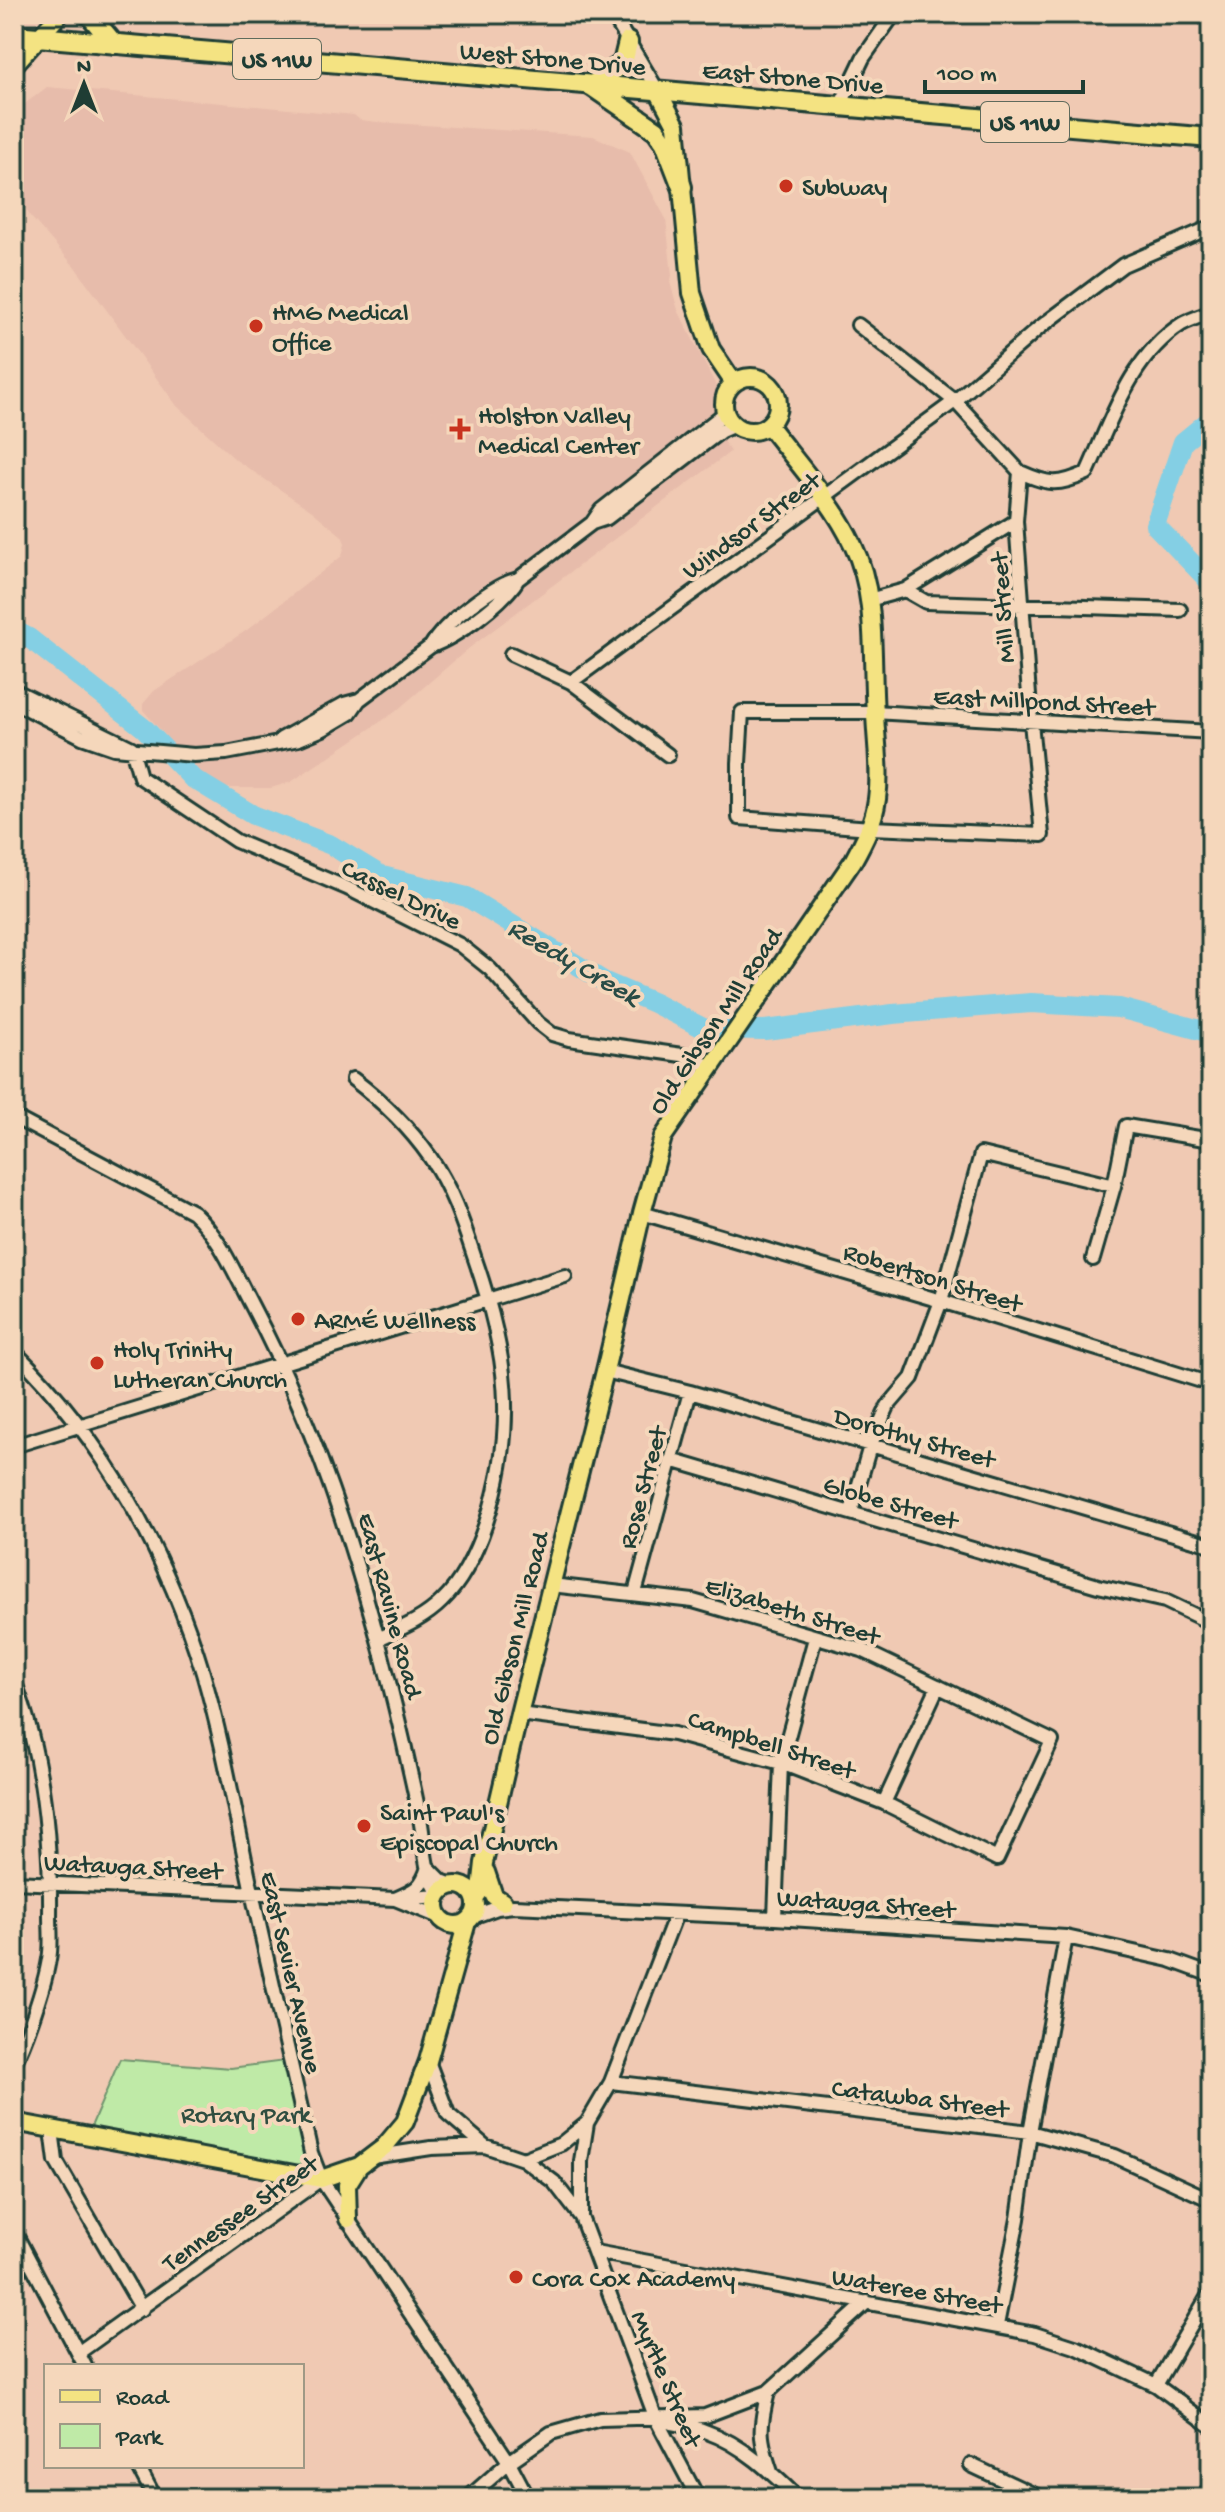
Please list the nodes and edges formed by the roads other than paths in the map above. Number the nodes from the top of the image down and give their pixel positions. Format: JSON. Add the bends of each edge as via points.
{"nodes":[{"id":1,"x":60,"y":14,"type":"edge"},
{"id":2,"x":89,"y":14,"type":"edge"},
{"id":3,"x":612,"y":14,"type":"edge"},
{"id":4,"x":894,"y":14,"type":"edge"},
{"id":5,"x":14,"y":35,"type":"edge"},
{"id":6,"x":39,"y":37,"type":"junction"},
{"id":7,"x":628,"y":42,"type":"junction"},
{"id":8,"x":114,"y":44,"type":"junction"},
{"id":9,"x":14,"y":65,"type":"edge"},
{"id":10,"x":591,"y":86,"type":"junction"},
{"id":11,"x":658,"y":91,"type":"junction"},
{"id":12,"x":840,"y":106,"type":"junction"},
{"id":13,"x":1211,"y":138,"type":"edge"},
{"id":14,"x":682,"y":187,"type":"junction"},
{"id":15,"x":1211,"y":227,"type":"edge"},
{"id":16,"x":1211,"y":312,"type":"edge"},
{"id":17,"x":858,"y":325,"type":"dead end"},
{"id":18,"x":734,"y":383,"type":"junction"},
{"id":19,"x":955,"y":401,"type":"junction"},
{"id":20,"x":730,"y":419,"type":"junction"},
{"id":21,"x":768,"y":425,"type":"junction"},
{"id":22,"x":1020,"y":472,"type":"junction"},
{"id":23,"x":823,"y":499,"type":"junction"},
{"id":24,"x":1016,"y":521,"type":"junction"},
{"id":25,"x":905,"y":590,"type":"junction"},
{"id":26,"x":869,"y":600,"type":"junction"},
{"id":27,"x":1024,"y":604,"type":"junction"},
{"id":28,"x":1180,"y":610,"type":"dead end"},
{"id":29,"x":511,"y":654,"type":"dead end"},
{"id":30,"x":571,"y":682,"type":"junction"},
{"id":31,"x":14,"y":690,"type":"edge"},
{"id":32,"x":14,"y":702,"type":"edge"},
{"id":33,"x":874,"y":712,"type":"junction"},
{"id":34,"x":1031,"y":722,"type":"junction"},
{"id":35,"x":1211,"y":732,"type":"edge"},
{"id":36,"x":137,"y":749,"type":"junction"},
{"id":37,"x":668,"y":755,"type":"dead end"},
{"id":38,"x":871,"y":828,"type":"junction"},
{"id":39,"x":715,"y":1059,"type":"junction"},
{"id":40,"x":353,"y":1079,"type":"dead end"},
{"id":41,"x":14,"y":1117,"type":"edge"},
{"id":42,"x":1211,"y":1140,"type":"edge"},
{"id":43,"x":1114,"y":1186,"type":"junction"},
{"id":44,"x":642,"y":1213,"type":"junction"},
{"id":45,"x":1093,"y":1259,"type":"dead end"},
{"id":46,"x":565,"y":1276,"type":"dead end"},
{"id":47,"x":489,"y":1299,"type":"junction"},
{"id":48,"x":941,"y":1301,"type":"junction"},
{"id":49,"x":14,"y":1351,"type":"edge"},
{"id":50,"x":281,"y":1364,"type":"junction"},
{"id":51,"x":605,"y":1371,"type":"junction"},
{"id":52,"x":1211,"y":1384,"type":"edge"},
{"id":53,"x":690,"y":1392,"type":"junction"},
{"id":54,"x":80,"y":1426,"type":"junction"},
{"id":55,"x":14,"y":1446,"type":"edge"},
{"id":56,"x":870,"y":1446,"type":"junction"},
{"id":57,"x":671,"y":1460,"type":"junction"},
{"id":58,"x":851,"y":1512,"type":"junction"},
{"id":59,"x":1211,"y":1545,"type":"edge"},
{"id":60,"x":551,"y":1585,"type":"junction"},
{"id":61,"x":635,"y":1593,"type":"junction"},
{"id":62,"x":1211,"y":1623,"type":"edge"},
{"id":63,"x":380,"y":1638,"type":"junction"},
{"id":64,"x":815,"y":1638,"type":"junction"},
{"id":65,"x":14,"y":1680,"type":"edge"},
{"id":66,"x":938,"y":1686,"type":"junction"},
{"id":67,"x":519,"y":1714,"type":"junction"},
{"id":68,"x":781,"y":1763,"type":"junction"},
{"id":69,"x":884,"y":1803,"type":"junction"},
{"id":70,"x":997,"y":1859,"type":"joint"},
{"id":71,"x":484,"y":1863,"type":"junction"},
{"id":72,"x":428,"y":1867,"type":"junction"},
{"id":73,"x":14,"y":1882,"type":"edge"},
{"id":74,"x":51,"y":1883,"type":"junction"},
{"id":75,"x":252,"y":1893,"type":"junction"},
{"id":76,"x":457,"y":1893,"type":"junction"},
{"id":77,"x":395,"y":1899,"type":"junction"},
{"id":78,"x":509,"y":1904,"type":"junction"},
{"id":79,"x":676,"y":1914,"type":"junction"},
{"id":80,"x":775,"y":1918,"type":"junction"},
{"id":81,"x":442,"y":1920,"type":"junction"},
{"id":82,"x":469,"y":1920,"type":"junction"},
{"id":83,"x":1066,"y":1937,"type":"junction"},
{"id":84,"x":455,"y":1959,"type":"junction"},
{"id":85,"x":1211,"y":1975,"type":"edge"},
{"id":86,"x":428,"y":2061,"type":"junction"},
{"id":87,"x":14,"y":2064,"type":"edge"},
{"id":88,"x":611,"y":2082,"type":"junction"},
{"id":89,"x":14,"y":2122,"type":"edge"},
{"id":90,"x":587,"y":2123,"type":"junction"},
{"id":91,"x":52,"y":2130,"type":"junction"},
{"id":92,"x":1030,"y":2132,"type":"junction"},
{"id":93,"x":485,"y":2146,"type":"junction"},
{"id":94,"x":523,"y":2159,"type":"junction"},
{"id":95,"x":366,"y":2161,"type":"junction"},
{"id":96,"x":321,"y":2179,"type":"junction"},
{"id":97,"x":1211,"y":2200,"type":"edge"},
{"id":98,"x":581,"y":2217,"type":"junction"},
{"id":99,"x":348,"y":2219,"type":"junction"},
{"id":100,"x":14,"y":2231,"type":"edge"},
{"id":101,"x":595,"y":2252,"type":"junction"},
{"id":102,"x":1211,"y":2291,"type":"edge"},
{"id":103,"x":867,"y":2302,"type":"junction"},
{"id":104,"x":142,"y":2309,"type":"junction"},
{"id":105,"x":997,"y":2325,"type":"junction"},
{"id":106,"x":78,"y":2353,"type":"junction"},
{"id":107,"x":84,"y":2364,"type":"edge"},
{"id":108,"x":1156,"y":2385,"type":"junction"},
{"id":109,"x":768,"y":2392,"type":"junction"},
{"id":110,"x":656,"y":2419,"type":"junction"},
{"id":111,"x":1211,"y":2426,"type":"edge"},
{"id":112,"x":509,"y":2462,"type":"junction"},
{"id":113,"x":971,"y":2465,"type":"dead end"},
{"id":114,"x":139,"y":2468,"type":"edge"},
{"id":115,"x":771,"y":2472,"type":"junction"},
{"id":116,"x":149,"y":2496,"type":"edge"},
{"id":117,"x":468,"y":2498,"type":"edge"},
{"id":118,"x":528,"y":2498,"type":"edge"},
{"id":119,"x":698,"y":2498,"type":"edge"},
{"id":120,"x":798,"y":2498,"type":"edge"},
{"id":121,"x":1041,"y":2498,"type":"edge"}],
"edges":[{"from":1,"to":6,"type":"main road"},
{"from":2,"to":8,"type":"highway"},
{"from":3,"to":7,"type":"street"},
{"from":4,"to":12,"type":"street","via":[[863,58]]},
{"from":5,"to":6,"type":"highway","name":"West Stone Drive","number":"US 11W"},
{"from":6,"to":8,"type":"highway","name":"West Stone Drive","number":"US 11W"},
{"from":6,"to":9,"type":"main road"},
{"from":7,"to":10,"type":"highway","via":[[623,63]]},
{"from":7,"to":11,"type":"street"},
{"from":8,"to":10,"type":"highway","name":"West Stone Drive","number":"US 11W"},
{"from":10,"to":11,"type":"highway","name":"West Stone Drive","number":"US 11W"},
{"from":10,"to":14,"type":"highway","via":[[656,130]]},
{"from":11,"to":12,"type":"highway","name":"East Stone Drive","number":"US 11W"},
{"from":11,"to":14,"type":"main road","via":[[676,125]]},
{"from":12,"to":13,"type":"highway","name":"East Stone Drive","number":"US 11W"},
{"from":14,"to":18,"type":"main road","via":[[692,293],[711,349]]},
{"from":15,"to":19,"type":"street","name":"Windsor Street","via":[[1123,265]]},
{"from":16,"to":22,"type":"street","via":[[1183,324],[1153,350],[1120,396],[1087,473],[1046,484]]},
{"from":17,"to":19,"type":"street"},
{"from":18,"to":20,"type":"main road","via":[[725,396]]},
{"from":18,"to":21,"type":"main road","via":[[750,377],[772,387],[778,411]]},
{"from":19,"to":22,"type":"street"},
{"from":19,"to":23,"type":"street","name":"Windsor Street"},
{"from":20,"to":21,"type":"main road","via":[[752,431]]},
{"from":20,"to":36,"type":"street","via":[[601,510],[592,523],[518,579],[504,582],[359,700],[278,741],[226,753]]},
{"from":21,"to":23,"type":"main road","name":"Old Gibson Mill Road"},
{"from":22,"to":24,"type":"street","name":"Mill Street"},
{"from":23,"to":26,"type":"main road","name":"Old Gibson Mill Road","via":[[854,545]]},
{"from":23,"to":30,"type":"street","name":"Windsor Street"},
{"from":24,"to":25,"type":"street"},
{"from":24,"to":27,"type":"street","name":"Mill Street"},
{"from":25,"to":26,"type":"street"},
{"from":25,"to":27,"type":"street","via":[[926,602]]},
{"from":26,"to":33,"type":"main road","name":"Old Gibson Mill Road"},
{"from":27,"to":28,"type":"street"},
{"from":27,"to":34,"type":"street","name":"Mill Street"},
{"from":29,"to":30,"type":"street"},
{"from":30,"to":37,"type":"street"},
{"from":31,"to":36,"type":"street"},
{"from":32,"to":36,"type":"street","via":[[82,737]]},
{"from":33,"to":34,"type":"street","name":"East Millpond Street"},
{"from":33,"to":38,"type":"main road","name":"Old Gibson Mill Road","via":[[879,770]]},
{"from":33,"to":38,"type":"street","name":"East Millpond Street","via":[[742,712],[739,763],[739,818]]},
{"from":34,"to":35,"type":"street","name":"East Millpond Street"},
{"from":34,"to":38,"type":"street","name":"Mill Street","via":[[1042,835]]},
{"from":36,"to":39,"type":"street","name":"Cassel Drive","via":[[140,777],[228,836],[460,945],[552,1034]]},
{"from":38,"to":39,"type":"main road","name":"Old Gibson Mill Road"},
{"from":39,"to":44,"type":"main road","name":"Old Gibson Mill Road","via":[[663,1137]]},
{"from":40,"to":47,"type":"street","via":[[430,1157],[450,1191]]},
{"from":41,"to":50,"type":"street","name":"East Ravine Road","via":[[205,1223]]},
{"from":42,"to":43,"type":"street","via":[[1126,1126]]},
{"from":43,"to":45,"type":"street"},
{"from":43,"to":48,"type":"street","via":[[981,1154]]},
{"from":44,"to":48,"type":"street","name":"Robertson Street"},
{"from":44,"to":51,"type":"main road","name":"Old Gibson Mill Road"},
{"from":46,"to":47,"type":"street"},
{"from":47,"to":50,"type":"street"},
{"from":47,"to":63,"type":"street","via":[[500,1339],[506,1398],[504,1457],[481,1538],[443,1601],[413,1624]]},
{"from":48,"to":52,"type":"street","name":"Robertson Street"},
{"from":48,"to":56,"type":"street","via":[[912,1378],[888,1406]]},
{"from":49,"to":54,"type":"street","name":"East Sevier Avenue"},
{"from":50,"to":54,"type":"street"},
{"from":50,"to":63,"type":"street","name":"East Ravine Road","via":[[339,1504]]},
{"from":51,"to":53,"type":"street","name":"Dorothy Street"},
{"from":51,"to":60,"type":"main road","name":"Old Gibson Mill Road"},
{"from":53,"to":56,"type":"street","name":"Dorothy Street"},
{"from":53,"to":57,"type":"street","name":"Rose Street"},
{"from":54,"to":55,"type":"street"},
{"from":54,"to":75,"type":"street","name":"East Sevier Avenue","via":[[148,1536],[190,1634],[215,1721]]},
{"from":56,"to":58,"type":"street"},
{"from":56,"to":59,"type":"street","name":"Dorothy Street"},
{"from":57,"to":58,"type":"street","name":"Globe Street"},
{"from":57,"to":61,"type":"street","name":"Rose Street"},
{"from":58,"to":62,"type":"street","name":"Globe Street","via":[[1165,1601]]},
{"from":60,"to":61,"type":"street","name":"Elizabeth Street"},
{"from":60,"to":67,"type":"main road","name":"Old Gibson Mill Road"},
{"from":61,"to":64,"type":"street","name":"Elizabeth Street","via":[[693,1601]]},
{"from":63,"to":72,"type":"street","name":"East Ravine Road"},
{"from":64,"to":66,"type":"street","name":"Elizabeth Street","via":[[862,1650]]},
{"from":64,"to":68,"type":"street"},
{"from":65,"to":74,"type":"street","via":[[41,1773]]},
{"from":66,"to":69,"type":"street"},
{"from":66,"to":70,"type":"street","name":"Elizabeth Street","via":[[1052,1741]]},
{"from":67,"to":68,"type":"street","name":"Campbell Street","via":[[674,1734]]},
{"from":67,"to":71,"type":"main road","name":"Old Gibson Mill Road"},
{"from":68,"to":69,"type":"street","name":"Campbell Street"},
{"from":68,"to":80,"type":"street"},
{"from":69,"to":70,"type":"street","name":"Campbell Street"},
{"from":71,"to":76,"type":"main road","name":"Old Gibson Mill Road","via":[[481,1890]]},
{"from":71,"to":78,"type":"main road","via":[[494,1896]]},
{"from":72,"to":76,"type":"street"},
{"from":72,"to":77,"type":"street","via":[[412,1892]]},
{"from":73,"to":74,"type":"street","name":"Watauga Street"},
{"from":74,"to":75,"type":"street","name":"Watauga Street"},
{"from":74,"to":87,"type":"street","via":[[49,1959]]},
{"from":75,"to":77,"type":"street","name":"Watauga Street"},
{"from":75,"to":96,"type":"street","name":"East Sevier Avenue"},
{"from":76,"to":77,"type":"street","name":"Watauga Street"},
{"from":76,"to":78,"type":"street","name":"Watauga Street"},
{"from":76,"to":81,"type":"main road","via":[[435,1907]]},
{"from":76,"to":82,"type":"main road","via":[[476,1908]]},
{"from":77,"to":81,"type":"street","name":"Watauga Street"},
{"from":78,"to":79,"type":"street","name":"Watauga Street"},
{"from":78,"to":82,"type":"street","name":"Watauga Street"},
{"from":79,"to":80,"type":"street","name":"Watauga Street"},
{"from":79,"to":88,"type":"street"},
{"from":80,"to":83,"type":"street","name":"Watauga Street"},
{"from":81,"to":82,"type":"main road","via":[[456,1925]]},
{"from":81,"to":84,"type":"main road"},
{"from":82,"to":84,"type":"main road"},
{"from":83,"to":85,"type":"street","name":"Watauga Street","via":[[1170,1960]]},
{"from":83,"to":92,"type":"street"},
{"from":84,"to":86,"type":"main road"},
{"from":86,"to":93,"type":"street","via":[[448,2114]]},
{"from":86,"to":95,"type":"main road","via":[[405,2122]]},
{"from":88,"to":90,"type":"street"},
{"from":88,"to":92,"type":"street","name":"Catawba Street"},
{"from":89,"to":91,"type":"main road"},
{"from":90,"to":94,"type":"street","via":[[561,2144]]},
{"from":90,"to":98,"type":"street"},
{"from":91,"to":96,"type":"main road"},
{"from":91,"to":104,"type":"street","via":[[56,2161]]},
{"from":92,"to":97,"type":"street","name":"Catawba Street","via":[[1115,2156]]},
{"from":92,"to":105,"type":"street"},
{"from":93,"to":94,"type":"street","name":"Tennessee Street"},
{"from":93,"to":95,"type":"street","name":"Tennessee Street","via":[[431,2148]]},
{"from":94,"to":98,"type":"street","name":"Myrtle Street","via":[[554,2182]]},
{"from":95,"to":96,"type":"main road","name":"Tennessee Street"},
{"from":95,"to":99,"type":"main road","via":[[347,2185]]},
{"from":96,"to":99,"type":"street","name":"East Sevier Avenue"},
{"from":96,"to":104,"type":"street","name":"Tennessee Street"},
{"from":98,"to":101,"type":"street","name":"Myrtle Street"},
{"from":99,"to":112,"type":"street","name":"East Sevier Avenue"},
{"from":100,"to":106,"type":"street"},
{"from":101,"to":103,"type":"street","name":"Wateree Street"},
{"from":101,"to":110,"type":"street","name":"Myrtle Street"},
{"from":102,"to":108,"type":"street"},
{"from":103,"to":105,"type":"street","name":"Wateree Street"},
{"from":103,"to":109,"type":"street"},
{"from":104,"to":106,"type":"street","name":"Tennessee Street"},
{"from":105,"to":108,"type":"street","name":"Wateree Street","via":[[1078,2348]]},
{"from":106,"to":107,"type":"street"},
{"from":108,"to":111,"type":"street","name":"Wateree Street"},
{"from":109,"to":110,"type":"street","via":[[705,2416]]},
{"from":109,"to":115,"type":"street","via":[[760,2425]]},
{"from":110,"to":112,"type":"street","via":[[600,2419],[551,2433]]},
{"from":110,"to":115,"type":"street","via":[[709,2432]]},
{"from":110,"to":119,"type":"street","name":"Myrtle Street"},
{"from":112,"to":117,"type":"street"},
{"from":112,"to":118,"type":"street","name":"East Sevier Avenue"},
{"from":113,"to":121,"type":"street"},
{"from":114,"to":116,"type":"street"},
{"from":115,"to":120,"type":"street"}]}
